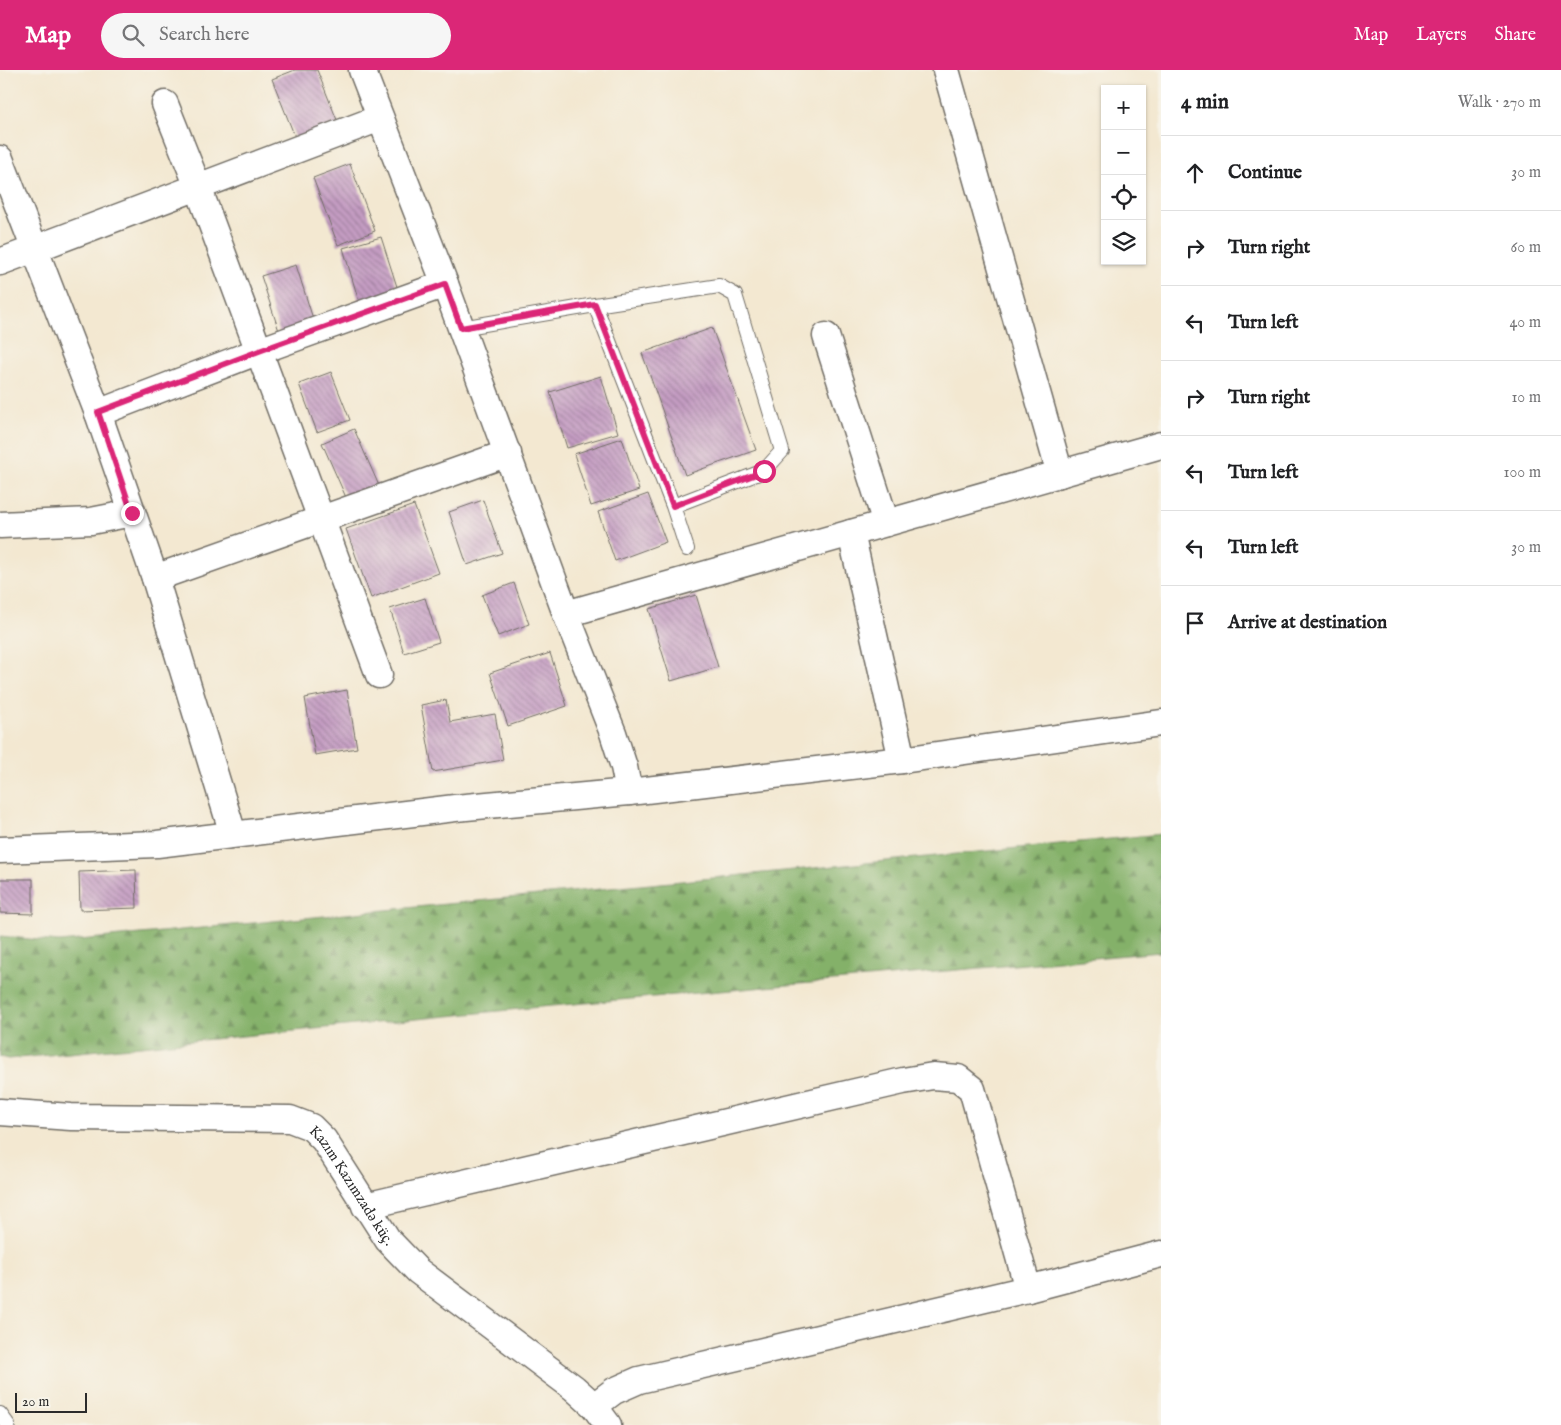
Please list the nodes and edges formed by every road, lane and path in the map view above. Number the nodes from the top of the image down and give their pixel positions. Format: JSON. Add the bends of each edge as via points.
{"nodes":[{"id":1,"x":362,"y":70,"type":"edge"},
{"id":2,"x":946,"y":70,"type":"edge"},
{"id":3,"x":164,"y":104,"type":"dead end"},
{"id":4,"x":380,"y":118,"type":"junction"},
{"id":5,"x":0,"y":159,"type":"edge"},
{"id":6,"x":198,"y":187,"type":"junction"},
{"id":7,"x":35,"y":249,"type":"junction"},
{"id":8,"x":0,"y":262,"type":"edge"},
{"id":9,"x":445,"y":284,"type":"junction"},
{"id":10,"x":595,"y":304,"type":"junction"},
{"id":11,"x":461,"y":328,"type":"junction"},
{"id":12,"x":826,"y":336,"type":"dead end"},
{"id":13,"x":259,"y":351,"type":"junction"},
{"id":14,"x":98,"y":412,"type":"junction"},
{"id":15,"x":1161,"y":445,"type":"edge"},
{"id":16,"x":508,"y":453,"type":"junction"},
{"id":17,"x":1060,"y":474,"type":"junction"},
{"id":18,"x":673,"y":506,"type":"junction"},
{"id":19,"x":132,"y":513,"type":"junction"},
{"id":20,"x":322,"y":518,"type":"junction"},
{"id":21,"x":886,"y":523,"type":"junction"},
{"id":22,"x":0,"y":525,"type":"edge"},
{"id":23,"x":851,"y":533,"type":"junction"},
{"id":24,"x":688,"y":549,"type":"dead end"},
{"id":25,"x":154,"y":578,"type":"junction"},
{"id":26,"x":566,"y":614,"type":"junction"},
{"id":27,"x":379,"y":675,"type":"dead end"},
{"id":28,"x":1161,"y":723,"type":"edge"},
{"id":29,"x":902,"y":760,"type":"junction"},
{"id":30,"x":629,"y":792,"type":"junction"},
{"id":31,"x":233,"y":834,"type":"junction"},
{"id":32,"x":0,"y":850,"type":"edge"},
{"id":33,"x":0,"y":1112,"type":"edge"},
{"id":34,"x":365,"y":1206,"type":"junction"},
{"id":35,"x":1161,"y":1254,"type":"edge"},
{"id":36,"x":1028,"y":1288,"type":"junction"},
{"id":37,"x":0,"y":1414,"type":"edge"},
{"id":38,"x":601,"y":1415,"type":"edge"},
{"id":39,"x":8,"y":1425,"type":"edge"}],
"edges":[{"from":1,"to":4,"type":"street"},
{"from":2,"to":17,"type":"street"},
{"from":3,"to":6,"type":"street"},
{"from":4,"to":6,"type":"street"},
{"from":4,"to":9,"type":"street"},
{"from":5,"to":7,"type":"street"},
{"from":6,"to":7,"type":"street"},
{"from":6,"to":13,"type":"street"},
{"from":7,"to":8,"type":"street"},
{"from":7,"to":14,"type":"street"},
{"from":9,"to":11,"type":"street"},
{"from":9,"to":13,"type":"street"},
{"from":10,"to":11,"type":"lane"},
{"from":10,"to":18,"type":"lane"},
{"from":10,"to":18,"type":"lane","via":[[720,286],[735,295],[782,451],[764,471]]},
{"from":11,"to":16,"type":"street"},
{"from":12,"to":21,"type":"street"},
{"from":13,"to":14,"type":"street"},
{"from":13,"to":20,"type":"street"},
{"from":14,"to":19,"type":"street"},
{"from":15,"to":17,"type":"street"},
{"from":16,"to":20,"type":"street"},
{"from":16,"to":26,"type":"street"},
{"from":17,"to":21,"type":"street"},
{"from":18,"to":24,"type":"lane"},
{"from":19,"to":22,"type":"street","via":[[91,521]]},
{"from":19,"to":25,"type":"street"},
{"from":20,"to":25,"type":"street"},
{"from":20,"to":27,"type":"street"},
{"from":21,"to":23,"type":"street"},
{"from":23,"to":26,"type":"street"},
{"from":23,"to":29,"type":"street"},
{"from":25,"to":31,"type":"street"},
{"from":26,"to":30,"type":"street","via":[[612,733]]},
{"from":28,"to":29,"type":"street"},
{"from":29,"to":30,"type":"street"},
{"from":30,"to":31,"type":"street"},
{"from":31,"to":32,"type":"street","via":[[157,844]]},
{"from":33,"to":34,"type":"street","name":"Kazım Kazımzadə küç.","via":[[71,1118],[290,1120],[311,1127],[324,1140]]},
{"from":34,"to":36,"type":"street","via":[[903,1082],[933,1076],[958,1078],[972,1089]]},
{"from":34,"to":38,"type":"street","name":"Kazım Kazımzadə küç.","via":[[388,1240],[418,1271],[574,1388]]},
{"from":35,"to":36,"type":"street"},
{"from":36,"to":38,"type":"street","via":[[639,1380],[614,1391]]},
{"from":37,"to":39,"type":"lane"}]}
